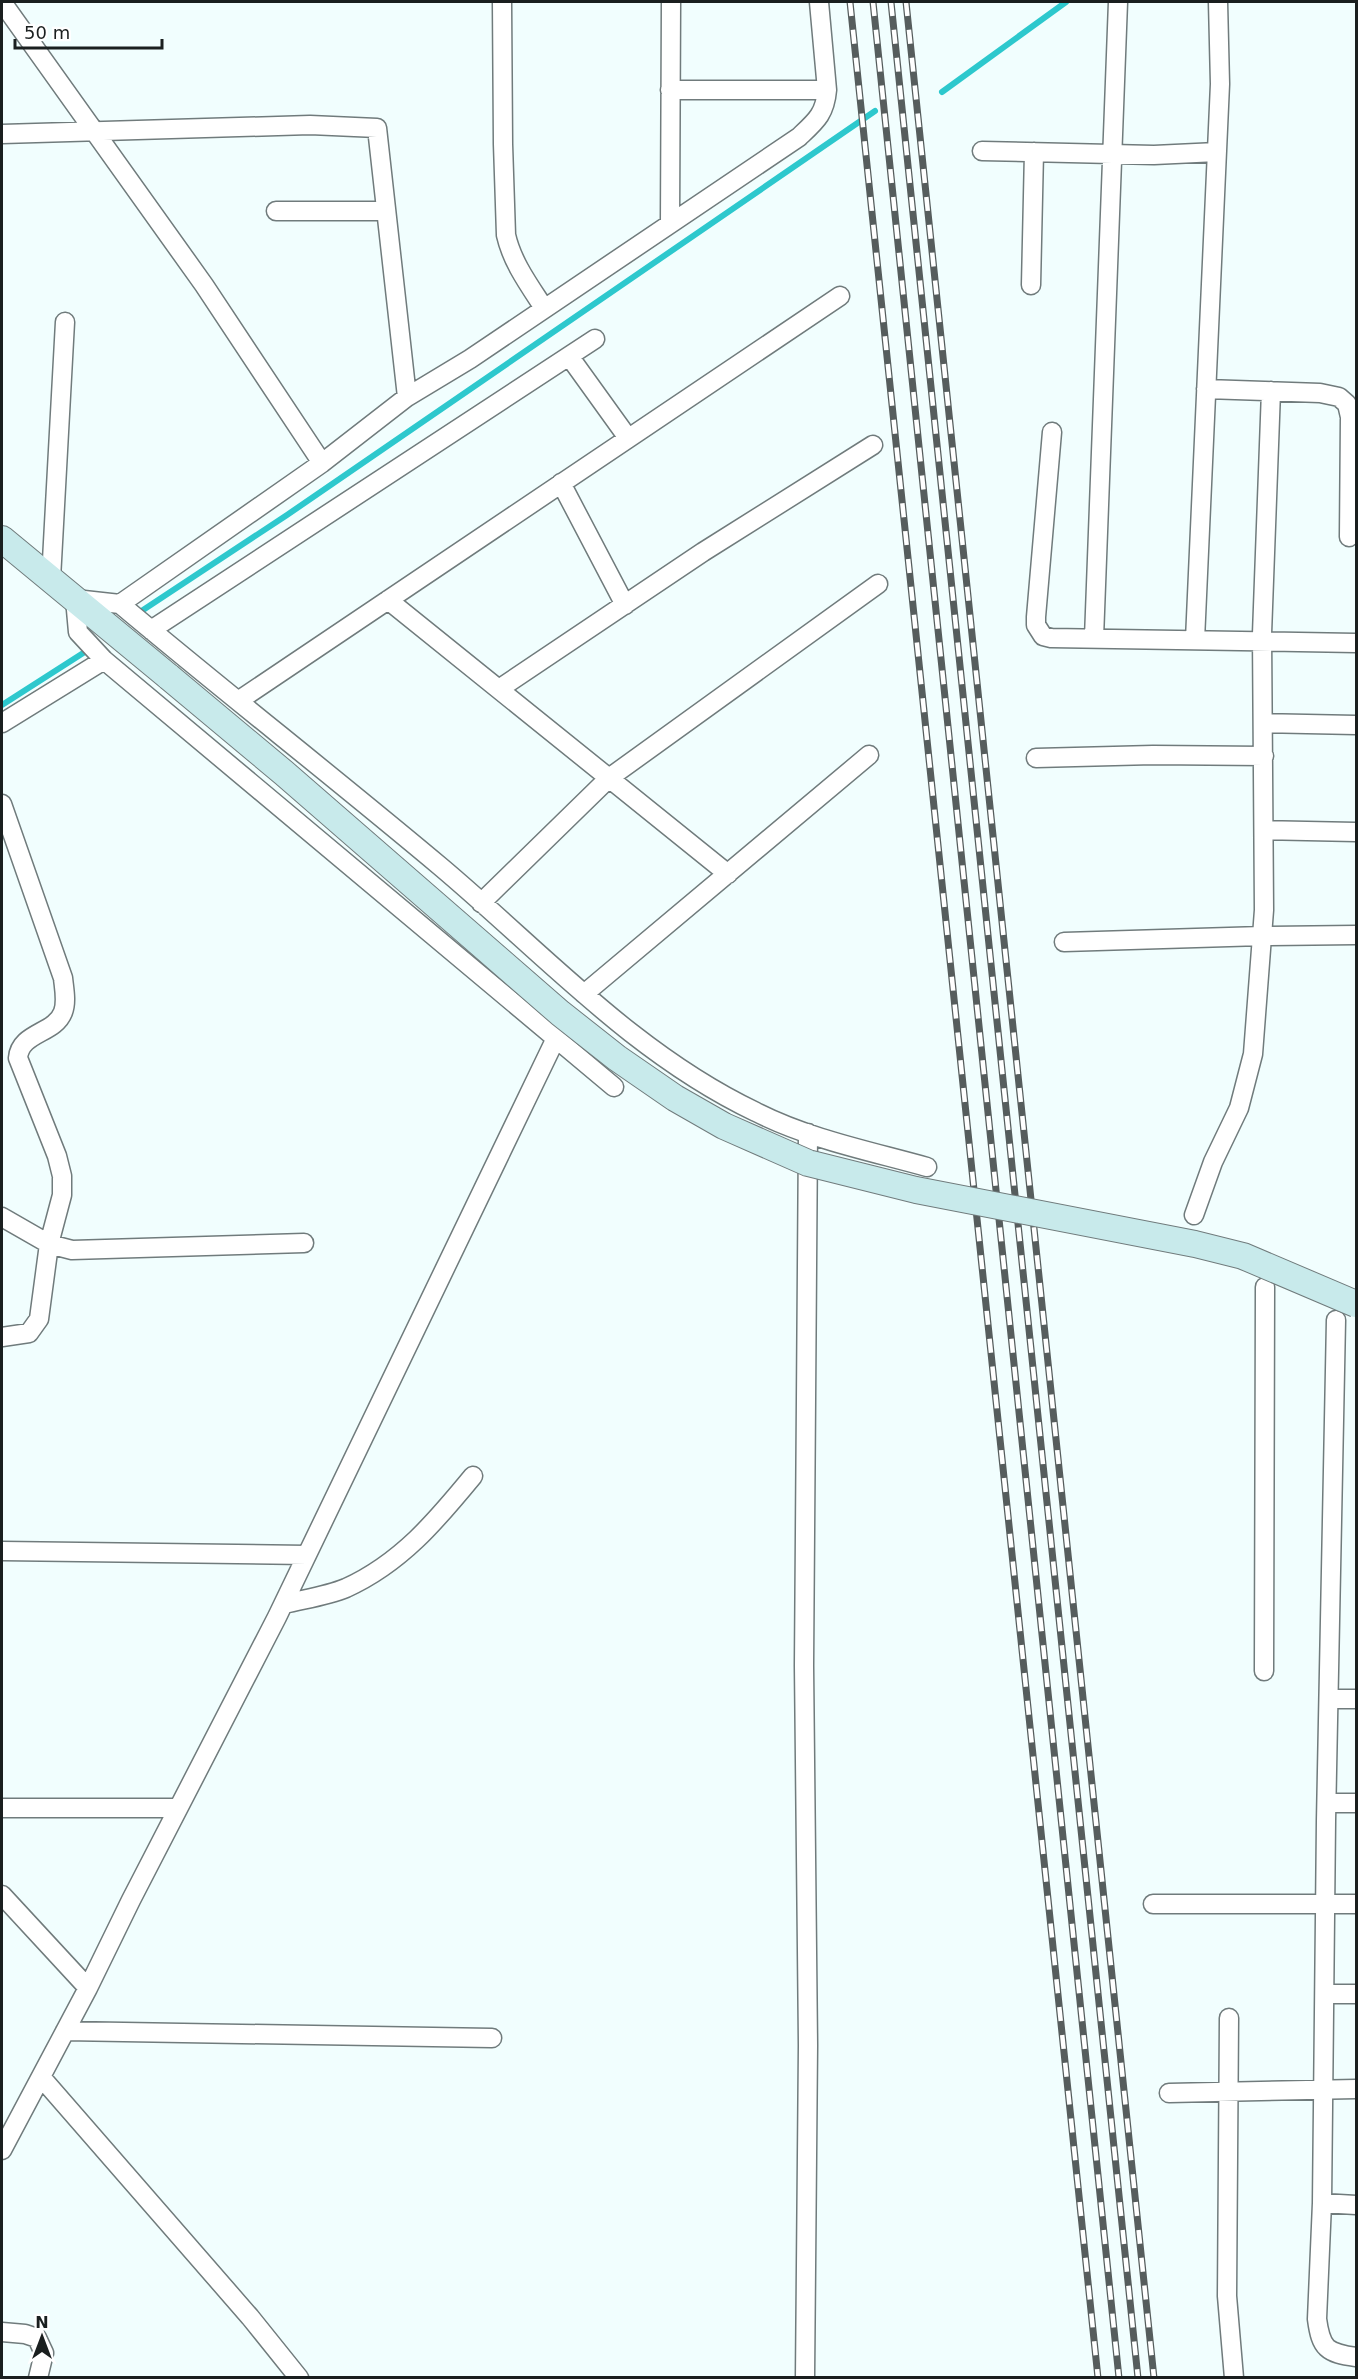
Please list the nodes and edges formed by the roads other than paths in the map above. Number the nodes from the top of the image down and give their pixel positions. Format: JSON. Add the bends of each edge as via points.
{"nodes":[{"id":1,"x":2,"y":2,"type":"edge"},
{"id":2,"x":502,"y":2,"type":"edge"},
{"id":3,"x":671,"y":2,"type":"edge"},
{"id":4,"x":819,"y":2,"type":"edge"},
{"id":5,"x":1118,"y":2,"type":"edge"},
{"id":6,"x":1218,"y":2,"type":"edge"},
{"id":7,"x":670,"y":90,"type":"junction"},
{"id":8,"x":827,"y":90,"type":"junction"},
{"id":9,"x":91,"y":130,"type":"junction"},
{"id":10,"x":2,"y":134,"type":"edge"},
{"id":11,"x":982,"y":151,"type":"dead end"},
{"id":12,"x":1034,"y":152,"type":"junction"},
{"id":13,"x":1217,"y":152,"type":"junction"},
{"id":14,"x":1114,"y":154,"type":"junction"},
{"id":15,"x":276,"y":211,"type":"dead end"},
{"id":16,"x":386,"y":211,"type":"junction"},
{"id":17,"x":670,"y":223,"type":"junction"},
{"id":18,"x":1031,"y":285,"type":"dead end"},
{"id":19,"x":840,"y":296,"type":"dead end"},
{"id":20,"x":543,"y":308,"type":"junction"},
{"id":21,"x":65,"y":322,"type":"dead end"},
{"id":22,"x":595,"y":339,"type":"dead end"},
{"id":23,"x":569,"y":356,"type":"junction"},
{"id":24,"x":1206,"y":389,"type":"junction"},
{"id":25,"x":1271,"y":391,"type":"junction"},
{"id":26,"x":407,"y":397,"type":"junction"},
{"id":27,"x":1052,"y":432,"type":"dead end"},
{"id":28,"x":628,"y":438,"type":"junction"},
{"id":29,"x":873,"y":445,"type":"dead end"},
{"id":30,"x":322,"y":463,"type":"junction"},
{"id":31,"x":561,"y":483,"type":"junction"},
{"id":32,"x":1349,"y":537,"type":"dead end"},
{"id":33,"x":2,"y":539,"type":"edge"},
{"id":34,"x":51,"y":579,"type":"junction"},
{"id":35,"x":878,"y":584,"type":"dead end"},
{"id":36,"x":75,"y":599,"type":"junction"},
{"id":37,"x":388,"y":600,"type":"junction"},
{"id":38,"x":625,"y":604,"type":"junction"},
{"id":39,"x":123,"y":607,"type":"junction"},
{"id":40,"x":146,"y":626,"type":"junction"},
{"id":41,"x":1094,"y":638,"type":"junction"},
{"id":42,"x":1195,"y":640,"type":"junction"},
{"id":43,"x":1263,"y":641,"type":"junction"},
{"id":44,"x":1356,"y":643,"type":"edge"},
{"id":45,"x":101,"y":657,"type":"junction"},
{"id":46,"x":499,"y":689,"type":"junction"},
{"id":47,"x":238,"y":701,"type":"junction"},
{"id":48,"x":2,"y":723,"type":"edge"},
{"id":49,"x":1263,"y":723,"type":"junction"},
{"id":50,"x":1356,"y":725,"type":"edge"},
{"id":51,"x":869,"y":755,"type":"dead end"},
{"id":52,"x":1264,"y":756,"type":"junction"},
{"id":53,"x":1036,"y":758,"type":"dead end"},
{"id":54,"x":609,"y":778,"type":"junction"},
{"id":55,"x":2,"y":804,"type":"edge"},
{"id":56,"x":1264,"y":830,"type":"junction"},
{"id":57,"x":1356,"y":832,"type":"edge"},
{"id":58,"x":729,"y":874,"type":"junction"},
{"id":59,"x":481,"y":903,"type":"junction"},
{"id":60,"x":1356,"y":935,"type":"edge"},
{"id":61,"x":1262,"y":936,"type":"junction"},
{"id":62,"x":1064,"y":942,"type":"dead end"},
{"id":63,"x":584,"y":994,"type":"junction"},
{"id":64,"x":556,"y":1038,"type":"junction"},
{"id":65,"x":614,"y":1087,"type":"dead end"},
{"id":66,"x":808,"y":1133,"type":"junction"},
{"id":67,"x":927,"y":1167,"type":"dead end"},
{"id":68,"x":1194,"y":1215,"type":"dead end"},
{"id":69,"x":2,"y":1217,"type":"edge"},
{"id":70,"x":304,"y":1243,"type":"dead end"},
{"id":71,"x":49,"y":1244,"type":"junction"},
{"id":72,"x":1265,"y":1287,"type":"dead end"},
{"id":73,"x":1356,"y":1304,"type":"edge"},
{"id":74,"x":1336,"y":1320,"type":"dead end"},
{"id":75,"x":2,"y":1337,"type":"edge"},
{"id":76,"x":473,"y":1476,"type":"dead end"},
{"id":77,"x":2,"y":1551,"type":"edge"},
{"id":78,"x":308,"y":1555,"type":"junction"},
{"id":79,"x":284,"y":1604,"type":"junction"},
{"id":80,"x":1264,"y":1671,"type":"dead end"},
{"id":81,"x":1329,"y":1699,"type":"junction"},
{"id":82,"x":1356,"y":1699,"type":"edge"},
{"id":83,"x":1327,"y":1803,"type":"junction"},
{"id":84,"x":1356,"y":1803,"type":"edge"},
{"id":85,"x":2,"y":1808,"type":"edge"},
{"id":86,"x":178,"y":1808,"type":"junction"},
{"id":87,"x":2,"y":1895,"type":"edge"},
{"id":88,"x":1153,"y":1904,"type":"dead end"},
{"id":89,"x":1356,"y":1904,"type":"edge"},
{"id":90,"x":1326,"y":1905,"type":"junction"},
{"id":91,"x":88,"y":1988,"type":"junction"},
{"id":92,"x":1325,"y":1994,"type":"junction"},
{"id":93,"x":1356,"y":1994,"type":"edge"},
{"id":94,"x":1229,"y":2018,"type":"dead end"},
{"id":95,"x":65,"y":2031,"type":"junction"},
{"id":96,"x":492,"y":2038,"type":"dead end"},
{"id":97,"x":41,"y":2077,"type":"junction"},
{"id":98,"x":1324,"y":2089,"type":"junction"},
{"id":99,"x":1356,"y":2089,"type":"edge"},
{"id":100,"x":1228,"y":2091,"type":"junction"},
{"id":101,"x":1169,"y":2092,"type":"dead end"},
{"id":102,"x":2,"y":2150,"type":"edge"},
{"id":103,"x":1322,"y":2203,"type":"junction"},
{"id":104,"x":1356,"y":2205,"type":"edge"},
{"id":105,"x":2,"y":2332,"type":"edge"},
{"id":106,"x":1356,"y":2357,"type":"edge"},
{"id":107,"x":38,"y":2378,"type":"edge"},
{"id":108,"x":299,"y":2378,"type":"edge"},
{"id":109,"x":805,"y":2378,"type":"edge"},
{"id":110,"x":1234,"y":2378,"type":"edge"}],
"edges":[{"from":1,"to":9,"type":"street"},
{"from":2,"to":20,"type":"street","via":[[506,235],[515,262]]},
{"from":3,"to":7,"type":"street"},
{"from":4,"to":8,"type":"street"},
{"from":5,"to":14,"type":"street"},
{"from":6,"to":13,"type":"street"},
{"from":7,"to":8,"type":"street"},
{"from":7,"to":17,"type":"street"},
{"from":8,"to":17,"type":"street","via":[[826,105],[800,137]]},
{"from":9,"to":10,"type":"street"},
{"from":9,"to":16,"type":"street","via":[[310,125],[377,128]]},
{"from":9,"to":30,"type":"street","via":[[204,285]]},
{"from":11,"to":12,"type":"street"},
{"from":12,"to":14,"type":"street"},
{"from":12,"to":18,"type":"street"},
{"from":13,"to":14,"type":"street"},
{"from":13,"to":24,"type":"street"},
{"from":14,"to":41,"type":"street"},
{"from":15,"to":16,"type":"street"},
{"from":16,"to":26,"type":"street"},
{"from":17,"to":20,"type":"street"},
{"from":19,"to":28,"type":"street"},
{"from":20,"to":26,"type":"street"},
{"from":21,"to":34,"type":"street"},
{"from":22,"to":23,"type":"street"},
{"from":23,"to":28,"type":"street"},
{"from":23,"to":40,"type":"street"},
{"from":24,"to":25,"type":"street"},
{"from":24,"to":42,"type":"street"},
{"from":25,"to":32,"type":"street","via":[[1320,393],[1347,404]]},
{"from":25,"to":43,"type":"street"},
{"from":26,"to":30,"type":"street"},
{"from":27,"to":41,"type":"street","via":[[1036,625],[1043,636],[1051,638]]},
{"from":28,"to":31,"type":"street"},
{"from":29,"to":38,"type":"street"},
{"from":30,"to":39,"type":"street","via":[[149,582]]},
{"from":31,"to":37,"type":"street"},
{"from":31,"to":38,"type":"street"},
{"from":33,"to":34,"type":"street"},
{"from":34,"to":36,"type":"street"},
{"from":35,"to":54,"type":"street"},
{"from":36,"to":39,"type":"street"},
{"from":36,"to":45,"type":"street","via":[[78,632]]},
{"from":36,"to":73,"type":"street","bridge":true,"via":[[284,773],[560,1013],[675,1098],[724,1126],[819,1166],[916,1190],[1243,1256]]},
{"from":37,"to":46,"type":"street"},
{"from":37,"to":47,"type":"street"},
{"from":38,"to":46,"type":"street"},
{"from":39,"to":40,"type":"street"},
{"from":40,"to":47,"type":"street"},
{"from":41,"to":42,"type":"street"},
{"from":42,"to":43,"type":"street"},
{"from":43,"to":44,"type":"street"},
{"from":43,"to":49,"type":"street"},
{"from":45,"to":48,"type":"street"},
{"from":45,"to":64,"type":"street"},
{"from":46,"to":54,"type":"street"},
{"from":47,"to":59,"type":"street"},
{"from":49,"to":50,"type":"street"},
{"from":49,"to":52,"type":"street"},
{"from":51,"to":58,"type":"street"},
{"from":52,"to":53,"type":"street"},
{"from":52,"to":56,"type":"street"},
{"from":54,"to":58,"type":"street"},
{"from":54,"to":59,"type":"street"},
{"from":55,"to":71,"type":"street","via":[[63,978],[64,1010],[59,1020],[23,1043],[18,1058],[62,1176],[62,1195]]},
{"from":56,"to":57,"type":"street"},
{"from":56,"to":61,"type":"street"},
{"from":58,"to":63,"type":"street"},
{"from":59,"to":63,"type":"street"},
{"from":60,"to":61,"type":"street"},
{"from":61,"to":62,"type":"street"},
{"from":61,"to":68,"type":"street","via":[[1253,1054],[1239,1108],[1213,1161]]},
{"from":63,"to":66,"type":"street","via":[[675,1066],[756,1113]]},
{"from":64,"to":65,"type":"street"},
{"from":64,"to":78,"type":"street"},
{"from":66,"to":67,"type":"street"},
{"from":66,"to":109,"type":"street"},
{"from":69,"to":71,"type":"street"},
{"from":70,"to":71,"type":"street","via":[[95,1251]]},
{"from":71,"to":75,"type":"street","via":[[39,1319],[29,1333]]},
{"from":72,"to":80,"type":"street"},
{"from":74,"to":81,"type":"street"},
{"from":76,"to":79,"type":"street","via":[[432,1526],[375,1573],[344,1589]]},
{"from":77,"to":78,"type":"street"},
{"from":78,"to":79,"type":"street"},
{"from":79,"to":86,"type":"street"},
{"from":81,"to":82,"type":"street"},
{"from":81,"to":83,"type":"street"},
{"from":83,"to":84,"type":"street"},
{"from":83,"to":90,"type":"street"},
{"from":85,"to":86,"type":"street"},
{"from":86,"to":91,"type":"street"},
{"from":87,"to":91,"type":"street"},
{"from":88,"to":90,"type":"street"},
{"from":89,"to":90,"type":"street"},
{"from":90,"to":92,"type":"street"},
{"from":91,"to":95,"type":"street"},
{"from":92,"to":93,"type":"street"},
{"from":92,"to":98,"type":"street"},
{"from":94,"to":100,"type":"street"},
{"from":95,"to":96,"type":"street"},
{"from":95,"to":97,"type":"street"},
{"from":97,"to":102,"type":"street"},
{"from":97,"to":108,"type":"street"},
{"from":98,"to":99,"type":"street"},
{"from":98,"to":100,"type":"street"},
{"from":98,"to":103,"type":"street"},
{"from":100,"to":101,"type":"street"},
{"from":100,"to":110,"type":"street","via":[[1227,2296]]},
{"from":103,"to":104,"type":"street"},
{"from":103,"to":106,"type":"street","via":[[1317,2319],[1320,2336],[1328,2350]]},
{"from":105,"to":107,"type":"street","via":[[37,2338],[44,2353]]}]}
